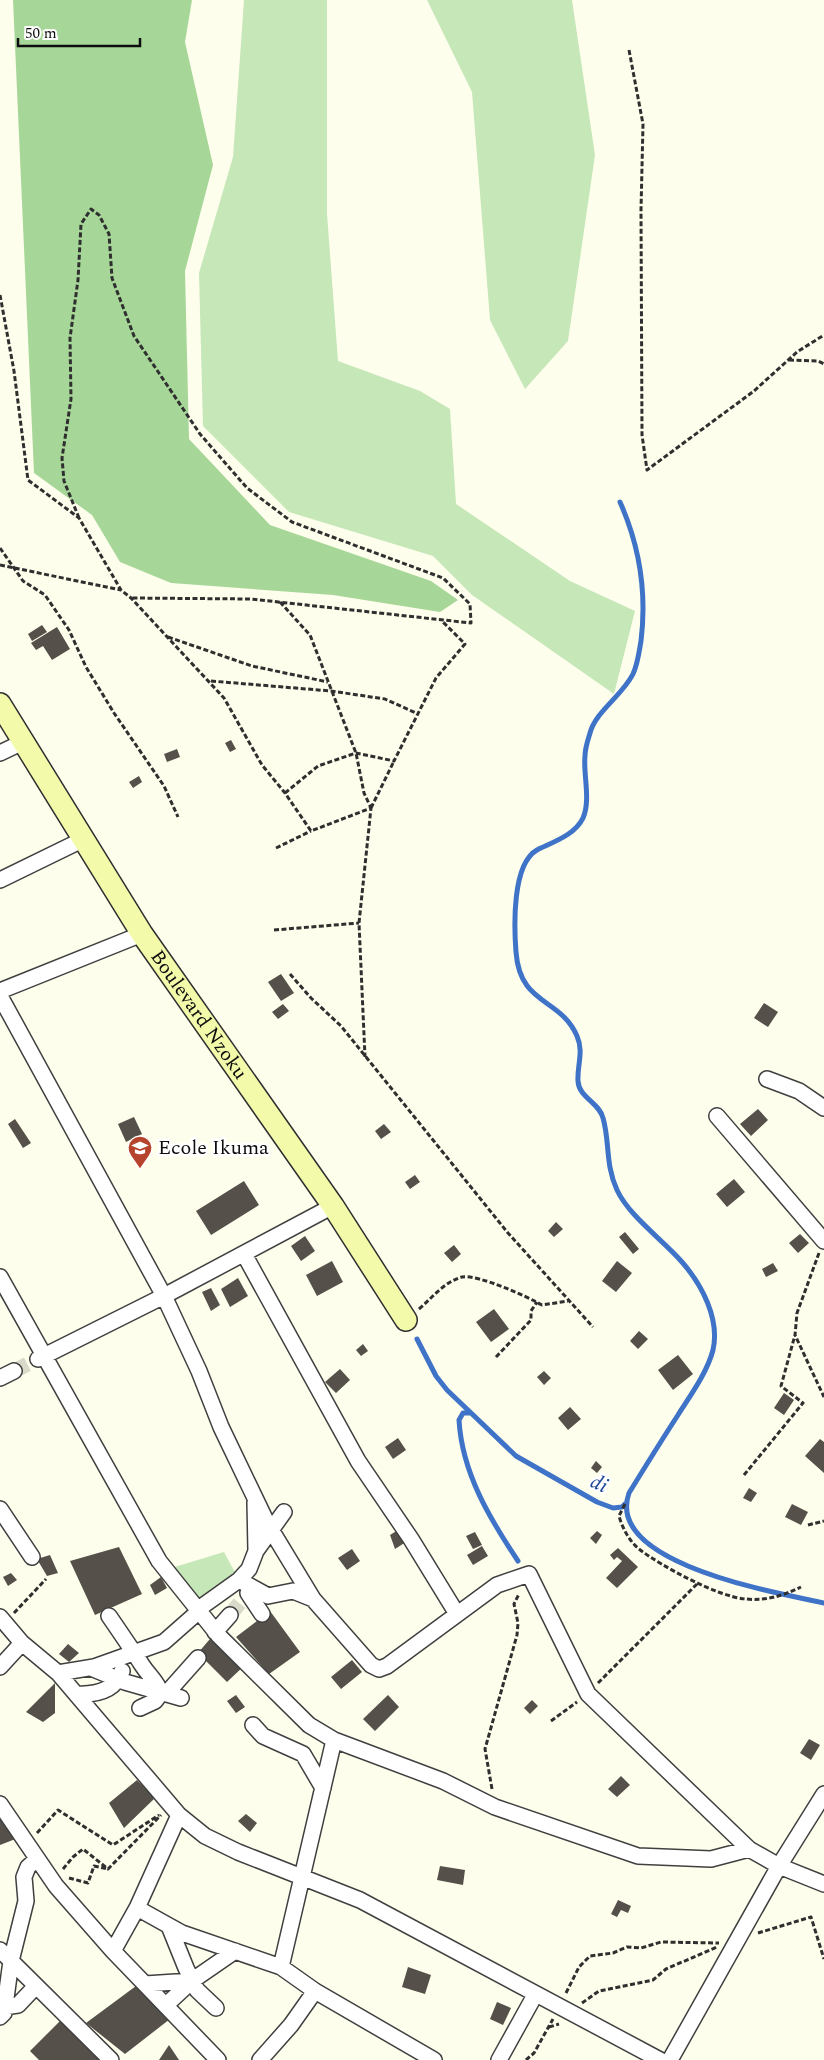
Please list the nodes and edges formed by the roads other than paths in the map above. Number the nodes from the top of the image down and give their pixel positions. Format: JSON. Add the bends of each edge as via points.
{"nodes":[{"id":1,"x":0,"y":704,"type":"edge"},
{"id":2,"x":23,"y":742,"type":"junction"},
{"id":3,"x":0,"y":753,"type":"edge"},
{"id":4,"x":82,"y":840,"type":"junction"},
{"id":5,"x":0,"y":880,"type":"edge"},
{"id":6,"x":142,"y":934,"type":"junction"},
{"id":7,"x":0,"y":991,"type":"edge"},
{"id":8,"x":0,"y":996,"type":"edge"},
{"id":9,"x":767,"y":1079,"type":"dead end"},
{"id":10,"x":824,"y":1108,"type":"edge"},
{"id":11,"x":716,"y":1116,"type":"dead end"},
{"id":12,"x":333,"y":1206,"type":"junction"},
{"id":13,"x":822,"y":1246,"type":"edge"},
{"id":14,"x":244,"y":1254,"type":"junction"},
{"id":15,"x":0,"y":1276,"type":"edge"},
{"id":16,"x":164,"y":1296,"type":"junction"},
{"id":17,"x":406,"y":1320,"type":"road end"},
{"id":18,"x":41,"y":1357,"type":"junction"},
{"id":19,"x":255,"y":1497,"type":"junction"},
{"id":20,"x":0,"y":1509,"type":"edge"},
{"id":21,"x":284,"y":1512,"type":"dead end"},
{"id":22,"x":271,"y":1529,"type":"junction"},
{"id":23,"x":256,"y":1550,"type":"junction"},
{"id":24,"x":32,"y":1556,"type":"dead end"},
{"id":25,"x":247,"y":1589,"type":"junction"},
{"id":26,"x":313,"y":1599,"type":"junction"},
{"id":27,"x":197,"y":1611,"type":"junction"},
{"id":28,"x":262,"y":1614,"type":"dead end"},
{"id":29,"x":457,"y":1614,"type":"junction"},
{"id":30,"x":230,"y":1615,"type":"tunnel mouth"},
{"id":31,"x":108,"y":1616,"type":"dead end"},
{"id":32,"x":2,"y":1620,"type":"edge"},
{"id":33,"x":216,"y":1632,"type":"junction"},
{"id":34,"x":22,"y":1643,"type":"junction"},
{"id":35,"x":135,"y":1652,"type":"junction"},
{"id":36,"x":198,"y":1658,"type":"dead end"},
{"id":37,"x":0,"y":1667,"type":"edge"},
{"id":38,"x":91,"y":1668,"type":"junction"},
{"id":39,"x":58,"y":1673,"type":"junction"},
{"id":40,"x":119,"y":1680,"type":"junction"},
{"id":41,"x":76,"y":1694,"type":"junction"},
{"id":42,"x":163,"y":1694,"type":"junction"},
{"id":43,"x":181,"y":1698,"type":"dead end"},
{"id":44,"x":140,"y":1708,"type":"dead end"},
{"id":45,"x":253,"y":1725,"type":"dead end"},
{"id":46,"x":334,"y":1740,"type":"junction"},
{"id":47,"x":323,"y":1788,"type":"junction"},
{"id":48,"x":824,"y":1794,"type":"edge"},
{"id":49,"x":0,"y":1804,"type":"edge"},
{"id":50,"x":179,"y":1815,"type":"junction"},
{"id":51,"x":749,"y":1850,"type":"junction"},
{"id":52,"x":37,"y":1859,"type":"junction"},
{"id":53,"x":779,"y":1866,"type":"junction"},
{"id":54,"x":302,"y":1878,"type":"junction"},
{"id":55,"x":824,"y":1884,"type":"edge"},
{"id":56,"x":138,"y":1908,"type":"junction"},
{"id":57,"x":169,"y":1926,"type":"junction"},
{"id":58,"x":114,"y":1951,"type":"junction"},
{"id":59,"x":234,"y":1951,"type":"junction"},
{"id":60,"x":5,"y":1955,"type":"edge"},
{"id":61,"x":282,"y":1967,"type":"junction"},
{"id":62,"x":192,"y":1981,"type":"junction"},
{"id":63,"x":145,"y":1984,"type":"junction"},
{"id":64,"x":36,"y":1986,"type":"junction"},
{"id":65,"x":315,"y":1991,"type":"junction"},
{"id":66,"x":535,"y":1995,"type":"junction"},
{"id":67,"x":166,"y":2005,"type":"junction"},
{"id":68,"x":216,"y":2008,"type":"dead end"},
{"id":69,"x":2,"y":2012,"type":"edge"},
{"id":70,"x":110,"y":2060,"type":"edge"},
{"id":71,"x":218,"y":2060,"type":"edge"},
{"id":72,"x":261,"y":2060,"type":"edge"},
{"id":73,"x":434,"y":2060,"type":"edge"},
{"id":74,"x":499,"y":2060,"type":"edge"},
{"id":75,"x":660,"y":2060,"type":"edge"},
{"id":76,"x":670,"y":2060,"type":"edge"}],
"edges":[{"from":1,"to":2,"type":"street","name":"Boulevard Nzoku"},
{"from":2,"to":3,"type":"street"},
{"from":2,"to":4,"type":"street","name":"Boulevard Nzoku"},
{"from":4,"to":5,"type":"street"},
{"from":4,"to":6,"type":"street","name":"Boulevard Nzoku"},
{"from":6,"to":7,"type":"street"},
{"from":6,"to":12,"type":"street","name":"Boulevard Nzoku"},
{"from":8,"to":16,"type":"street"},
{"from":9,"to":10,"type":"street","via":[[799,1091]]},
{"from":11,"to":13,"type":"street"},
{"from":12,"to":14,"type":"street"},
{"from":12,"to":17,"type":"street","name":"Boulevard Nzoku"},
{"from":14,"to":16,"type":"street"},
{"from":14,"to":29,"type":"street","via":[[358,1461]]},
{"from":15,"to":18,"type":"street"},
{"from":16,"to":18,"type":"street"},
{"from":16,"to":19,"type":"street"},
{"from":18,"to":27,"type":"street","via":[[159,1561]]},
{"from":19,"to":22,"type":"street"},
{"from":19,"to":23,"type":"street"},
{"from":20,"to":24,"type":"street"},
{"from":21,"to":22,"type":"street"},
{"from":22,"to":23,"type":"street"},
{"from":22,"to":26,"type":"street"},
{"from":23,"to":25,"type":"street","via":[[249,1569]]},
{"from":25,"to":26,"type":"street","via":[[268,1596],[293,1591]]},
{"from":25,"to":27,"type":"street"},
{"from":25,"to":28,"type":"street"},
{"from":26,"to":29,"type":"street","via":[[371,1665],[379,1669]]},
{"from":27,"to":33,"type":"street"},
{"from":27,"to":35,"type":"street","via":[[164,1642]]},
{"from":29,"to":51,"type":"street","via":[[498,1585],[529,1574],[588,1694]]},
{"from":30,"to":33,"type":"street"},
{"from":31,"to":35,"type":"street"},
{"from":32,"to":34,"type":"street"},
{"from":33,"to":46,"type":"street","via":[[309,1725]]},
{"from":34,"to":37,"type":"street"},
{"from":34,"to":39,"type":"street"},
{"from":35,"to":38,"type":"street"},
{"from":35,"to":40,"type":"street"},
{"from":35,"to":42,"type":"street"},
{"from":36,"to":42,"type":"street"},
{"from":38,"to":39,"type":"street"},
{"from":38,"to":40,"type":"street"},
{"from":39,"to":41,"type":"street"},
{"from":40,"to":41,"type":"street","via":[[91,1695]]},
{"from":40,"to":42,"type":"street"},
{"from":41,"to":50,"type":"street"},
{"from":42,"to":43,"type":"street"},
{"from":42,"to":44,"type":"street"},
{"from":45,"to":47,"type":"street","via":[[264,1736],[303,1754]]},
{"from":46,"to":47,"type":"street"},
{"from":46,"to":51,"type":"street","via":[[443,1781],[495,1806],[638,1856],[710,1859]]},
{"from":47,"to":54,"type":"street"},
{"from":48,"to":53,"type":"street"},
{"from":49,"to":52,"type":"street"},
{"from":50,"to":54,"type":"street","via":[[205,1836]]},
{"from":50,"to":56,"type":"street"},
{"from":51,"to":53,"type":"street"},
{"from":52,"to":58,"type":"street","via":[[56,1886]]},
{"from":52,"to":60,"type":"street","via":[[28,1867],[24,1878],[26,1901]]},
{"from":53,"to":55,"type":"street"},
{"from":53,"to":76,"type":"street"},
{"from":54,"to":61,"type":"street"},
{"from":54,"to":66,"type":"street","via":[[360,1900]]},
{"from":56,"to":57,"type":"street"},
{"from":56,"to":58,"type":"street"},
{"from":57,"to":59,"type":"street","via":[[182,1934]]},
{"from":57,"to":62,"type":"street"},
{"from":58,"to":63,"type":"street"},
{"from":59,"to":61,"type":"street"},
{"from":59,"to":62,"type":"street"},
{"from":60,"to":64,"type":"street"},
{"from":60,"to":69,"type":"street"},
{"from":61,"to":65,"type":"street"},
{"from":62,"to":63,"type":"street"},
{"from":62,"to":67,"type":"street"},
{"from":62,"to":68,"type":"street"},
{"from":63,"to":67,"type":"street"},
{"from":64,"to":69,"type":"street","via":[[18,2005]]},
{"from":64,"to":70,"type":"street"},
{"from":65,"to":72,"type":"street"},
{"from":65,"to":73,"type":"street"},
{"from":66,"to":74,"type":"street"},
{"from":66,"to":75,"type":"street"},
{"from":67,"to":71,"type":"street"}]}
